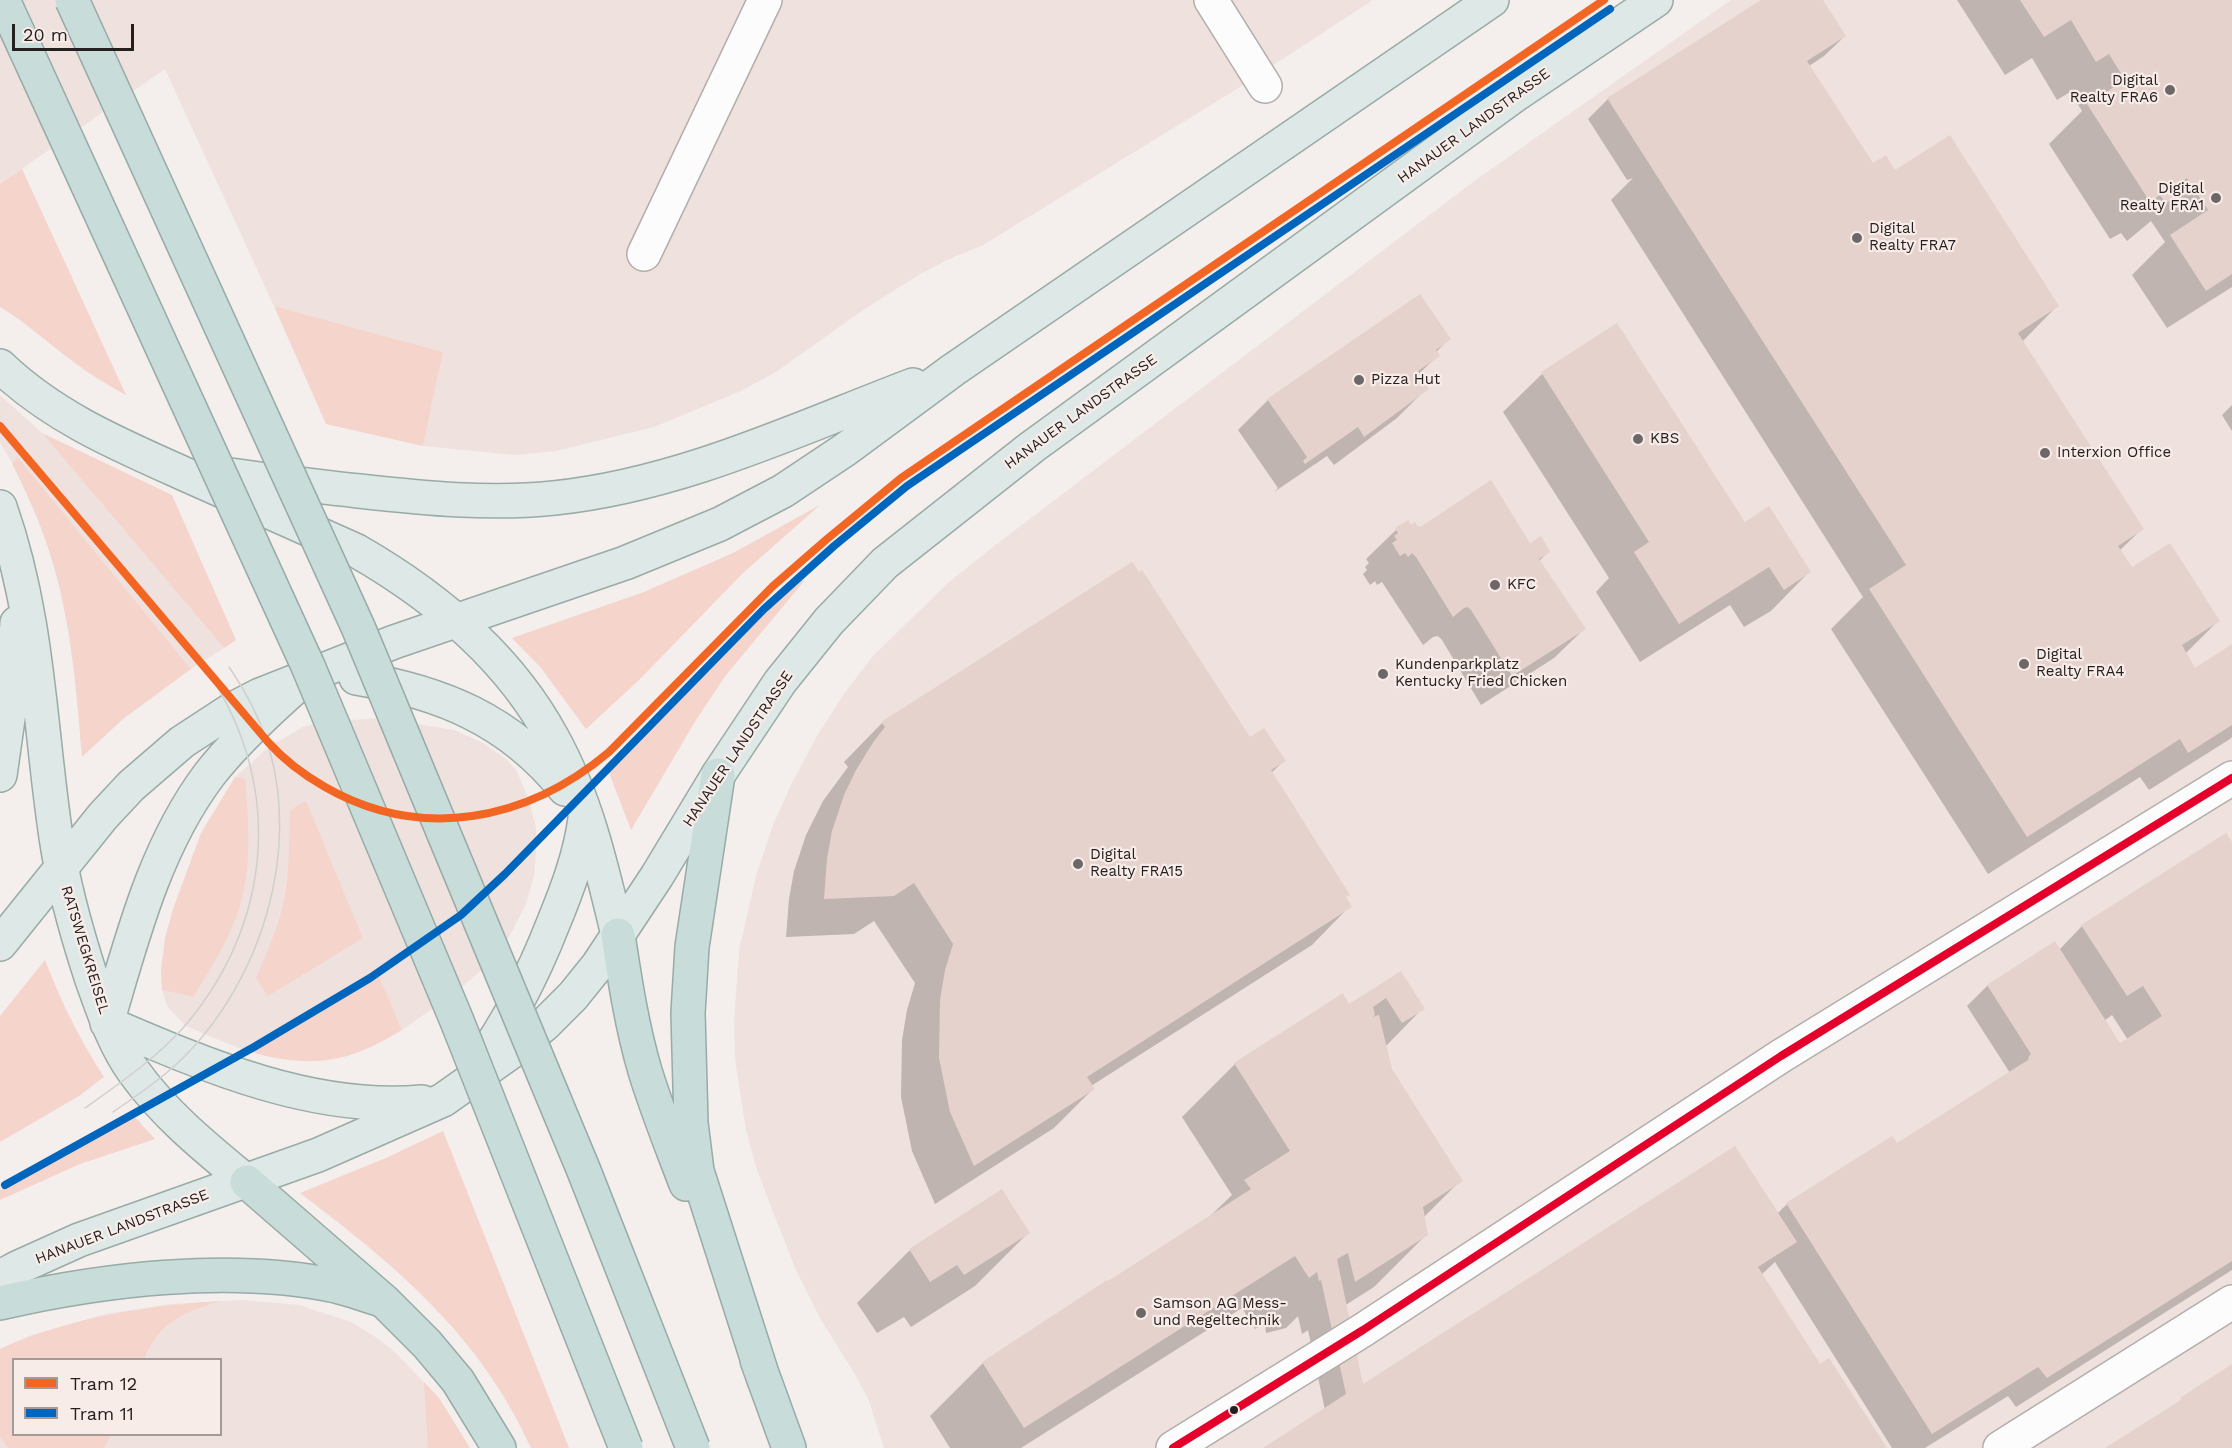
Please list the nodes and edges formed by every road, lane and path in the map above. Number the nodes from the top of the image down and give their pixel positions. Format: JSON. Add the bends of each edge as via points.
{"nodes":[{"id":1,"x":3,"y":0,"type":"edge"},
{"id":2,"x":72,"y":0,"type":"edge"},
{"id":3,"x":765,"y":0,"type":"edge"},
{"id":4,"x":1211,"y":0,"type":"edge"},
{"id":5,"x":1492,"y":0,"type":"edge"},
{"id":6,"x":1656,"y":0,"type":"edge"},
{"id":7,"x":1265,"y":86,"type":"dead end"},
{"id":8,"x":644,"y":254,"type":"dead end"},
{"id":9,"x":0,"y":366,"type":"edge"},
{"id":10,"x":953,"y":370,"type":"junction"},
{"id":11,"x":112,"y":442,"type":"junction"},
{"id":12,"x":0,"y":507,"type":"edge"},
{"id":13,"x":20,"y":570,"type":"junction"},
{"id":14,"x":456,"y":619,"type":"junction"},
{"id":15,"x":310,"y":675,"type":"junction"},
{"id":16,"x":718,"y":774,"type":"junction"},
{"id":17,"x":0,"y":775,"type":"edge"},
{"id":18,"x":2231,"y":780,"type":"edge"},
{"id":19,"x":586,"y":816,"type":"junction"},
{"id":20,"x":61,"y":867,"type":"junction"},
{"id":21,"x":618,"y":935,"type":"junction"},
{"id":22,"x":0,"y":944,"type":"edge"},
{"id":23,"x":107,"y":1023,"type":"junction"},
{"id":24,"x":453,"y":1094,"type":"junction"},
{"id":25,"x":247,"y":1182,"type":"junction"},
{"id":26,"x":0,"y":1277,"type":"edge"},
{"id":27,"x":384,"y":1301,"type":"junction"},
{"id":28,"x":2232,"y":1302,"type":"edge"},
{"id":29,"x":0,"y":1303,"type":"edge"},
{"id":30,"x":764,"y":1380,"type":"junction"},
{"id":31,"x":499,"y":1448,"type":"edge"},
{"id":32,"x":626,"y":1448,"type":"edge"},
{"id":33,"x":693,"y":1448,"type":"edge"},
{"id":34,"x":789,"y":1448,"type":"edge"},
{"id":35,"x":1173,"y":1448,"type":"edge"},
{"id":36,"x":2000,"y":1448,"type":"edge"}],
"edges":[{"from":1,"to":32,"type":"highway","bridge":true,"via":[[308,666],[461,1032]]},
{"from":2,"to":33,"type":"highway","bridge":true,"via":[[358,627],[584,1171]]},
{"from":3,"to":8,"type":"street"},
{"from":4,"to":7,"type":"street"},
{"from":5,"to":10,"type":"main road"},
{"from":6,"to":16,"type":"main road","name":"HANAUER LANDSTRASSE","via":[[1518,93],[1042,440],[885,563],[780,682]]},
{"from":9,"to":11,"type":"main road","via":[[22,388],[59,414]]},
{"from":10,"to":11,"type":"main road","via":[[745,451],[668,475],[555,498],[428,499],[269,481],[206,471]]},
{"from":10,"to":14,"type":"main road","via":[[783,491],[720,524],[614,567]]},
{"from":11,"to":14,"type":"main road","via":[[357,551]]},
{"from":12,"to":13,"type":"main road"},
{"from":13,"to":17,"type":"main road","via":[[16,646]]},
{"from":13,"to":20,"type":"main road","via":[[36,662]]},
{"from":14,"to":15,"type":"main road","name":"RATSWEGKREISEL"},
{"from":14,"to":19,"type":"main road","via":[[484,646],[535,710],[552,737]]},
{"from":15,"to":19,"type":"main road","via":[[393,684],[468,710],[499,727],[534,754]]},
{"from":15,"to":20,"type":"main road","name":"RATSWEGKREISEL","via":[[238,706],[182,742],[131,786]]},
{"from":15,"to":23,"type":"main road","name":"RATSWEGKREISEL","via":[[220,762],[176,828],[150,886]]},
{"from":16,"to":21,"type":"main road","name":"HANAUER LANDSTRASSE"},
{"from":16,"to":30,"type":"highway","via":[[692,947],[688,1013],[691,1123],[697,1171]]},
{"from":18,"to":35,"type":"street","via":[[1780,1056],[1363,1330]]},
{"from":19,"to":21,"type":"main road"},
{"from":19,"to":24,"type":"main road","via":[[578,860],[534,972],[510,1017]]},
{"from":20,"to":22,"type":"main road"},
{"from":20,"to":23,"type":"main road","name":"RATSWEGKREISEL","via":[[73,920]]},
{"from":21,"to":24,"type":"main road","via":[[579,988],[545,1024]]},
{"from":21,"to":30,"type":"highway","via":[[635,1029],[661,1119]]},
{"from":23,"to":24,"type":"main road","via":[[194,1059],[302,1092],[400,1104]]},
{"from":23,"to":25,"type":"main road","name":"RATSWEGKREISEL","via":[[120,1050],[150,1092],[185,1131]]},
{"from":24,"to":25,"type":"main road","via":[[318,1155]]},
{"from":25,"to":26,"type":"main road","name":"HANAUER LANDSTRASSE","via":[[79,1240]]},
{"from":25,"to":27,"type":"highway"},
{"from":27,"to":29,"type":"highway","via":[[337,1286],[285,1278],[217,1276],[107,1284]]},
{"from":27,"to":31,"type":"highway","via":[[458,1381]]},
{"from":28,"to":36,"type":"street"},
{"from":30,"to":34,"type":"highway"}]}
